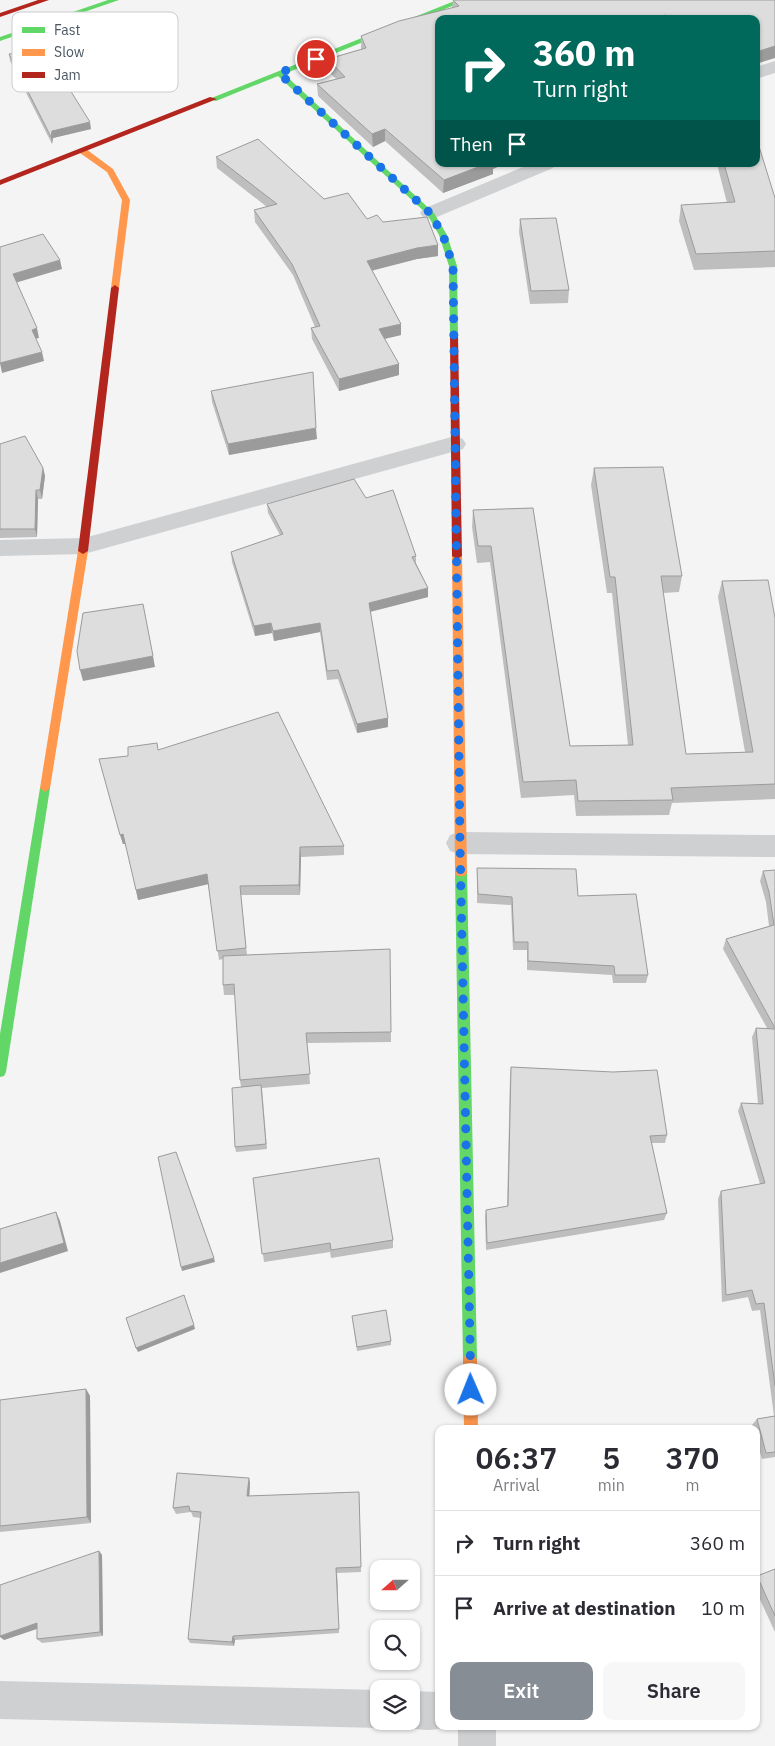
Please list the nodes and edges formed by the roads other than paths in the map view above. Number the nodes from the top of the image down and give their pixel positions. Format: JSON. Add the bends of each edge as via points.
{"nodes":[{"id":1,"x":45,"y":0,"type":"edge"},
{"id":2,"x":115,"y":0,"type":"edge"},
{"id":3,"x":463,"y":0,"type":"edge"},
{"id":4,"x":80,"y":12,"type":"edge"},
{"id":5,"x":0,"y":15,"type":"edge"},
{"id":6,"x":12,"y":35,"type":"edge"},
{"id":7,"x":0,"y":39,"type":"edge"},
{"id":8,"x":775,"y":66,"type":"edge"},
{"id":9,"x":760,"y":72,"type":"edge"},
{"id":10,"x":279,"y":73,"type":"junction"},
{"id":11,"x":83,"y":151,"type":"junction"},
{"id":12,"x":539,"y":167,"type":"edge"},
{"id":13,"x":0,"y":183,"type":"edge"},
{"id":14,"x":430,"y":213,"type":"junction"},
{"id":15,"x":455,"y":444,"type":"junction"},
{"id":16,"x":84,"y":546,"type":"junction"},
{"id":17,"x":0,"y":548,"type":"edge"},
{"id":18,"x":460,"y":843,"type":"junction"},
{"id":19,"x":775,"y":846,"type":"edge"},
{"id":20,"x":0,"y":1072,"type":"edge"},
{"id":21,"x":471,"y":1425,"type":"edge"},
{"id":22,"x":0,"y":1700,"type":"edge"},
{"id":23,"x":370,"y":1709,"type":"edge"},
{"id":24,"x":420,"y":1710,"type":"edge"},
{"id":25,"x":435,"y":1711,"type":"edge"},
{"id":26,"x":477,"y":1730,"type":"edge"},
{"id":27,"x":477,"y":1746,"type":"edge"}],
"edges":[{"from":1,"to":5,"type":"street"},
{"from":2,"to":4,"type":"street"},
{"from":3,"to":10,"type":"street"},
{"from":6,"to":7,"type":"street"},
{"from":8,"to":9,"type":"street"},
{"from":10,"to":11,"type":"street"},
{"from":10,"to":14,"type":"street"},
{"from":11,"to":13,"type":"street"},
{"from":11,"to":16,"type":"street","via":[[110,171],[126,200]]},
{"from":12,"to":14,"type":"street"},
{"from":14,"to":15,"type":"street","via":[[443,235],[453,266]]},
{"from":15,"to":16,"type":"street"},
{"from":15,"to":18,"type":"street"},
{"from":16,"to":17,"type":"street"},
{"from":16,"to":20,"type":"street"},
{"from":18,"to":19,"type":"street"},
{"from":18,"to":21,"type":"street"},
{"from":22,"to":23,"type":"street"},
{"from":24,"to":25,"type":"street"},
{"from":26,"to":27,"type":"street"}]}
